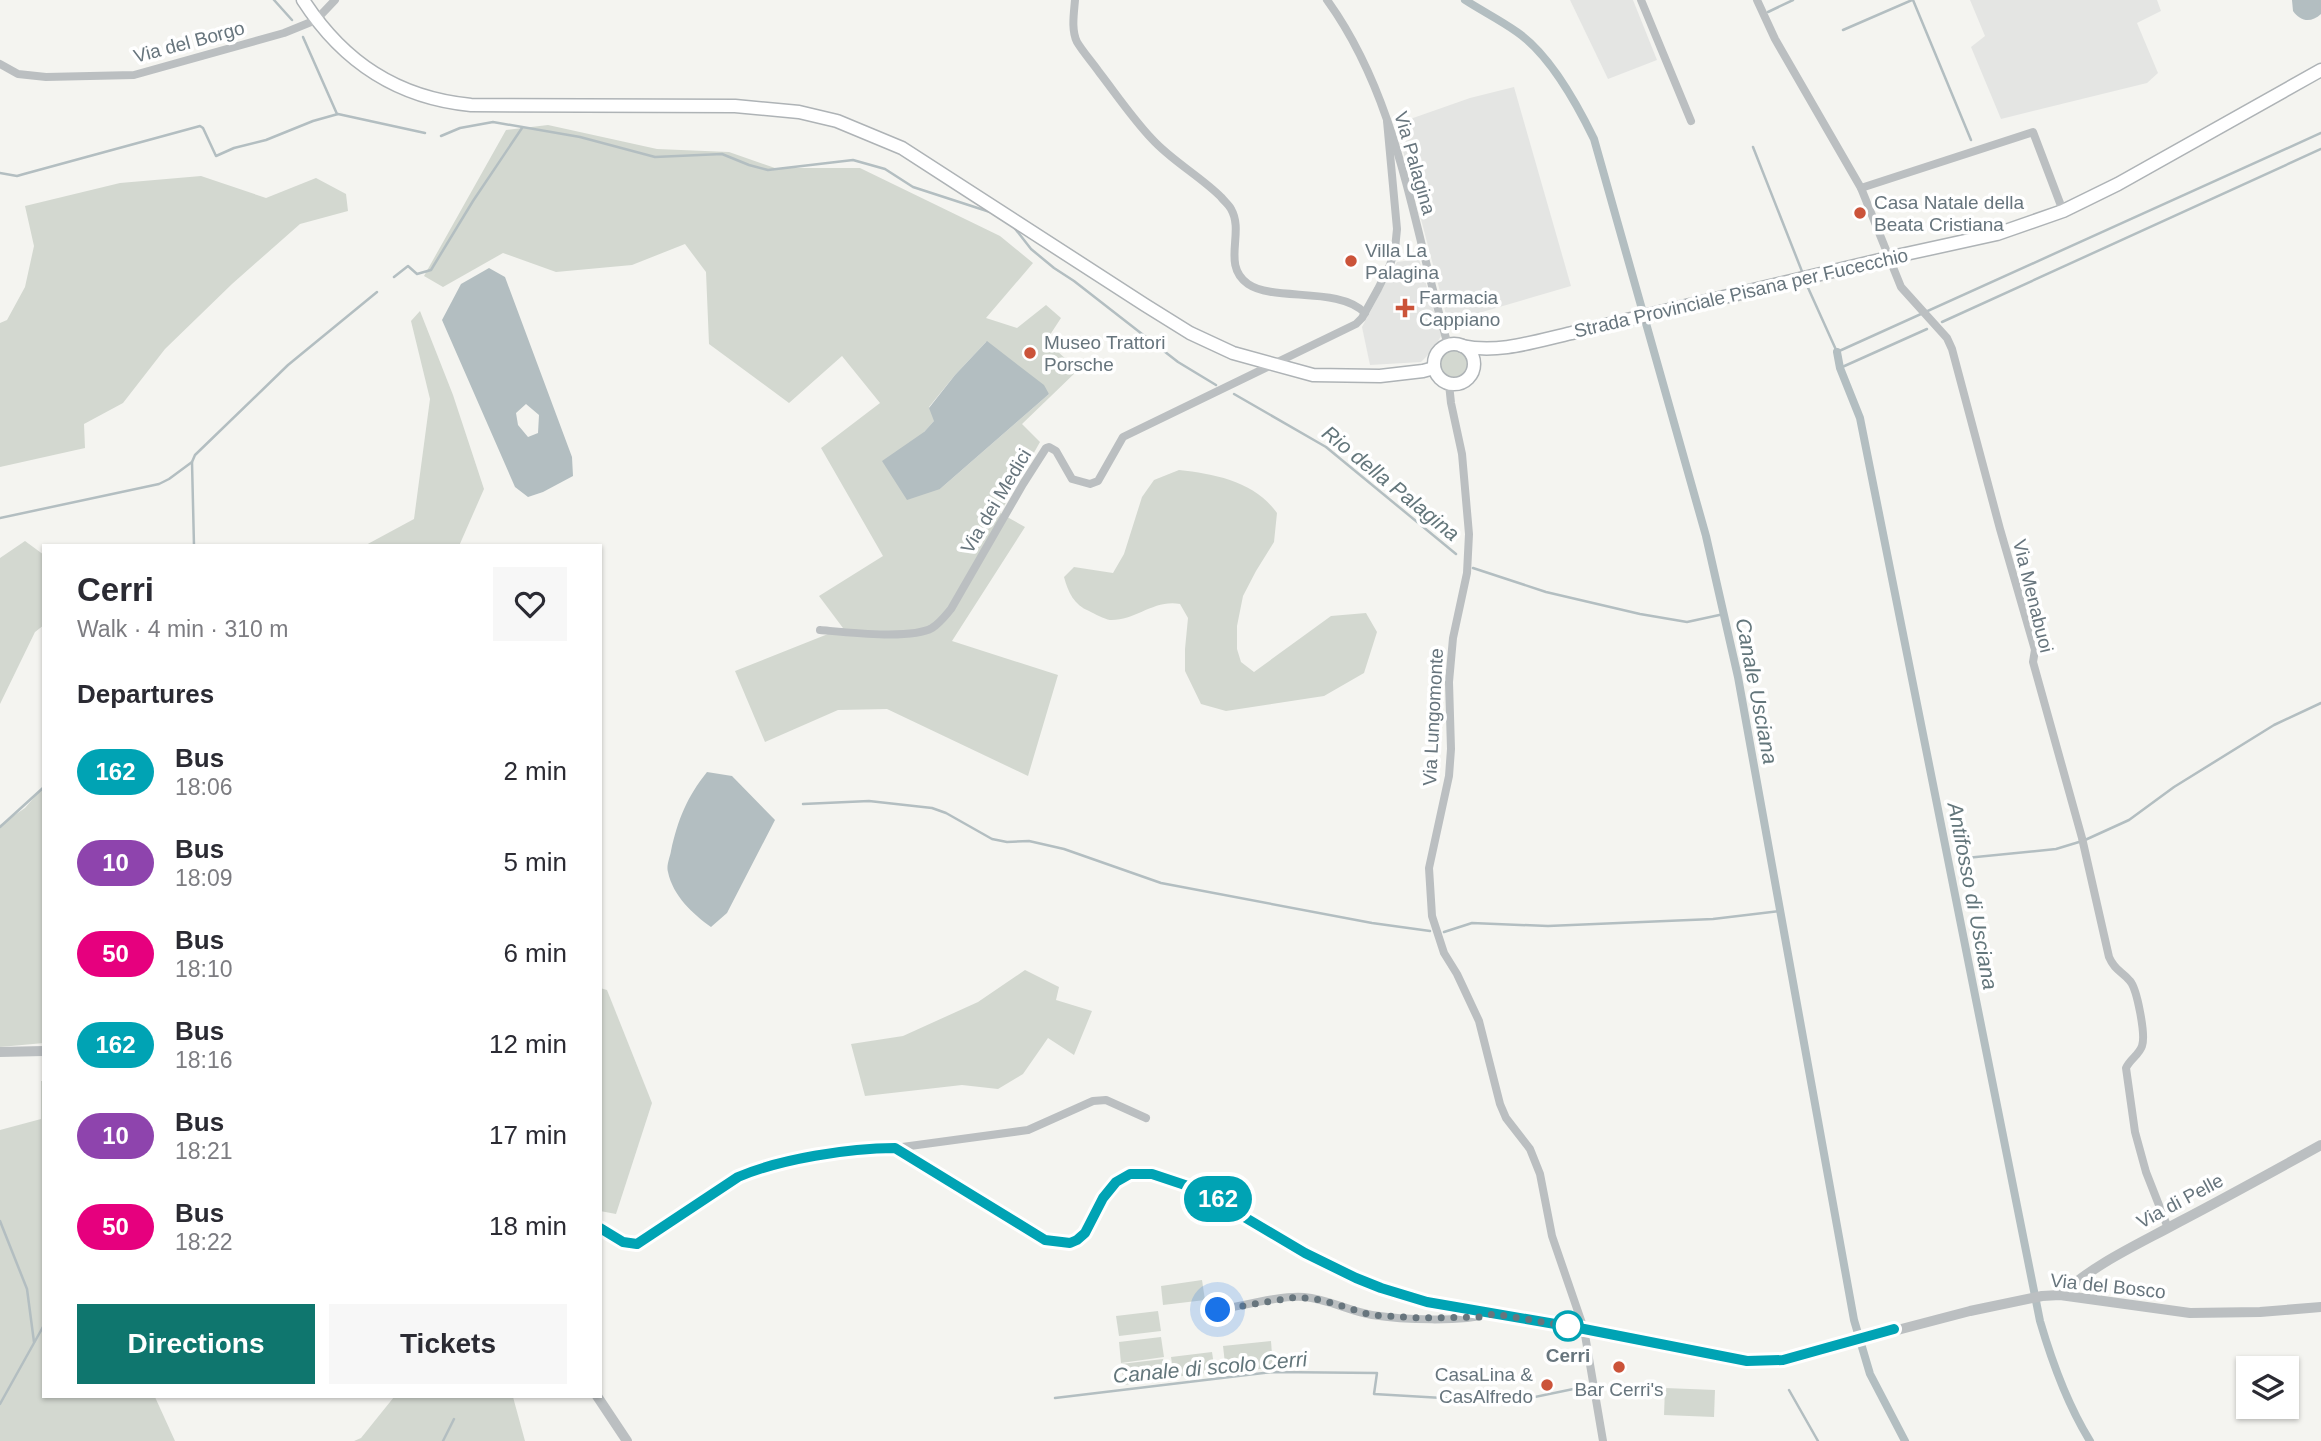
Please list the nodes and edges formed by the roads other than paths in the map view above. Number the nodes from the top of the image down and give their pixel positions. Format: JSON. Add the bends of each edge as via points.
{"nodes":[{"id":1,"x":303,"y":0,"type":"edge"},
{"id":2,"x":335,"y":0,"type":"edge"},
{"id":3,"x":1075,"y":0,"type":"edge"},
{"id":4,"x":1327,"y":0,"type":"edge"},
{"id":5,"x":1641,"y":0,"type":"edge"},
{"id":6,"x":1757,"y":0,"type":"edge"},
{"id":7,"x":316,"y":20,"type":"junction"},
{"id":8,"x":0,"y":64,"type":"edge"},
{"id":9,"x":2321,"y":70,"type":"edge"},
{"id":10,"x":1387,"y":121,"type":"junction"},
{"id":11,"x":1691,"y":121,"type":"dead end"},
{"id":12,"x":1861,"y":188,"type":"junction"},
{"id":13,"x":2063,"y":211,"type":"junction"},
{"id":14,"x":1365,"y":313,"type":"junction"},
{"id":15,"x":1448,"y":345,"type":"junction"},
{"id":16,"x":1462,"y":346,"type":"junction"},
{"id":17,"x":1498,"y":349,"type":"junction"},
{"id":18,"x":1270,"y":365,"type":"junction"},
{"id":19,"x":1434,"y":368,"type":"junction"},
{"id":20,"x":1473,"y":368,"type":"junction"},
{"id":21,"x":1449,"y":384,"type":"junction"},
{"id":22,"x":820,"y":630,"type":"dead end"},
{"id":23,"x":42,"y":1051,"type":"edge"},
{"id":24,"x":0,"y":1052,"type":"edge"},
{"id":25,"x":1146,"y":1118,"type":"dead end"},
{"id":26,"x":2321,"y":1145,"type":"edge"},
{"id":27,"x":895,"y":1148,"type":"junction"},
{"id":28,"x":2168,"y":1228,"type":"junction"},
{"id":29,"x":602,"y":1229,"type":"edge"},
{"id":30,"x":2060,"y":1295,"type":"junction"},
{"id":31,"x":2321,"y":1307,"type":"edge"},
{"id":32,"x":1218,"y":1310,"type":"dead end"},
{"id":33,"x":1494,"y":1314,"type":"junction"},
{"id":34,"x":1584,"y":1329,"type":"junction"},
{"id":35,"x":598,"y":1398,"type":"edge"},
{"id":36,"x":627,"y":1441,"type":"edge"},
{"id":37,"x":1603,"y":1441,"type":"edge"}],
"edges":[{"from":1,"to":7,"type":"main road"},
{"from":2,"to":7,"type":"street","name":"Via del Borgo"},
{"from":3,"to":14,"type":"street","via":[[1077,41],[1109,85],[1152,139],[1232,210],[1236,269],[1247,283],[1342,301]]},
{"from":4,"to":10,"type":"street","name":"Via Palagina","via":[[1368,71]]},
{"from":5,"to":11,"type":"street"},
{"from":6,"to":12,"type":"street","name":"Via Menabuoi","via":[[1774,39]]},
{"from":7,"to":8,"type":"street","name":"Via del Borgo","via":[[134,75],[46,77],[18,74]]},
{"from":7,"to":18,"type":"main road","via":[[383,79],[443,102],[735,106],[837,121],[902,148],[1190,333]]},
{"from":9,"to":13,"type":"main road","name":"Strada Provinciale Pisana per Fucecchio"},
{"from":10,"to":14,"type":"street","via":[[1395,249]]},
{"from":10,"to":15,"type":"street","name":"Via Palagina"},
{"from":12,"to":13,"type":"street","via":[[2034,132]]},
{"from":12,"to":28,"type":"street","name":"Via Menabuoi","via":[[1900,287],[1952,349],[2035,650],[2034,662],[2109,957],[2135,990],[2144,1035],[2142,1046],[2126,1068],[2135,1132]]},
{"from":13,"to":17,"type":"main road","name":"Strada Provinciale Pisana per Fucecchio","bridge":true,"via":[[1997,234]]},
{"from":14,"to":18,"type":"street","name":"Via dei Medici","via":[[1346,331]]},
{"from":15,"to":16,"type":"main road","name":"Strada Provinciale Pisana per Fucecchio"},
{"from":15,"to":19,"type":"main road","via":[[1437,354]]},
{"from":16,"to":17,"type":"main road","name":"Strada Provinciale Pisana per Fucecchio"},
{"from":16,"to":20,"type":"main road","via":[[1471,355]]},
{"from":17,"to":20,"type":"main road","name":"Strada Provinciale Pisana per Fucecchio"},
{"from":18,"to":19,"type":"main road","via":[[1312,374],[1380,376]]},
{"from":18,"to":22,"type":"street","name":"Via dei Medici","via":[[1123,438],[1098,481],[1090,484],[1072,478],[1056,451],[1046,448],[951,608],[931,629],[879,634]]},
{"from":19,"to":21,"type":"main road"},
{"from":20,"to":21,"type":"main road","name":"Strada Provinciale Pisana per Fucecchio","via":[[1467,379]]},
{"from":21,"to":34,"type":"street","name":"Via Lungomonte","via":[[1462,454],[1469,534],[1467,573],[1452,638],[1449,776],[1429,868],[1432,916],[1444,953],[1479,1021],[1500,1104],[1530,1149],[1540,1174],[1552,1236]]},
{"from":23,"to":24,"type":"street"},
{"from":25,"to":27,"type":"street","via":[[1107,1100],[1093,1101],[1028,1130]]},
{"from":26,"to":28,"type":"street","name":"Via di Pelle"},
{"from":27,"to":29,"type":"street","via":[[825,1155],[751,1171],[637,1244],[623,1242]]},
{"from":27,"to":33,"type":"street","name":"Via del Bosco","via":[[1045,1240],[1077,1240],[1116,1182],[1130,1174],[1152,1174],[1197,1189],[1305,1253],[1381,1288]]},
{"from":28,"to":30,"type":"street","name":"Via di Pelle","via":[[2084,1274]]},
{"from":30,"to":31,"type":"street","name":"Via del Bosco","via":[[2190,1313]]},
{"from":30,"to":34,"type":"street","name":"Via del Bosco","via":[[1894,1329],[1783,1360],[1747,1361]]},
{"from":32,"to":33,"type":"street","via":[[1297,1297],[1371,1315]]},
{"from":33,"to":34,"type":"street","name":"Via del Bosco"},
{"from":34,"to":37,"type":"street","name":"Via Lungomonte"},
{"from":35,"to":36,"type":"street"}]}
